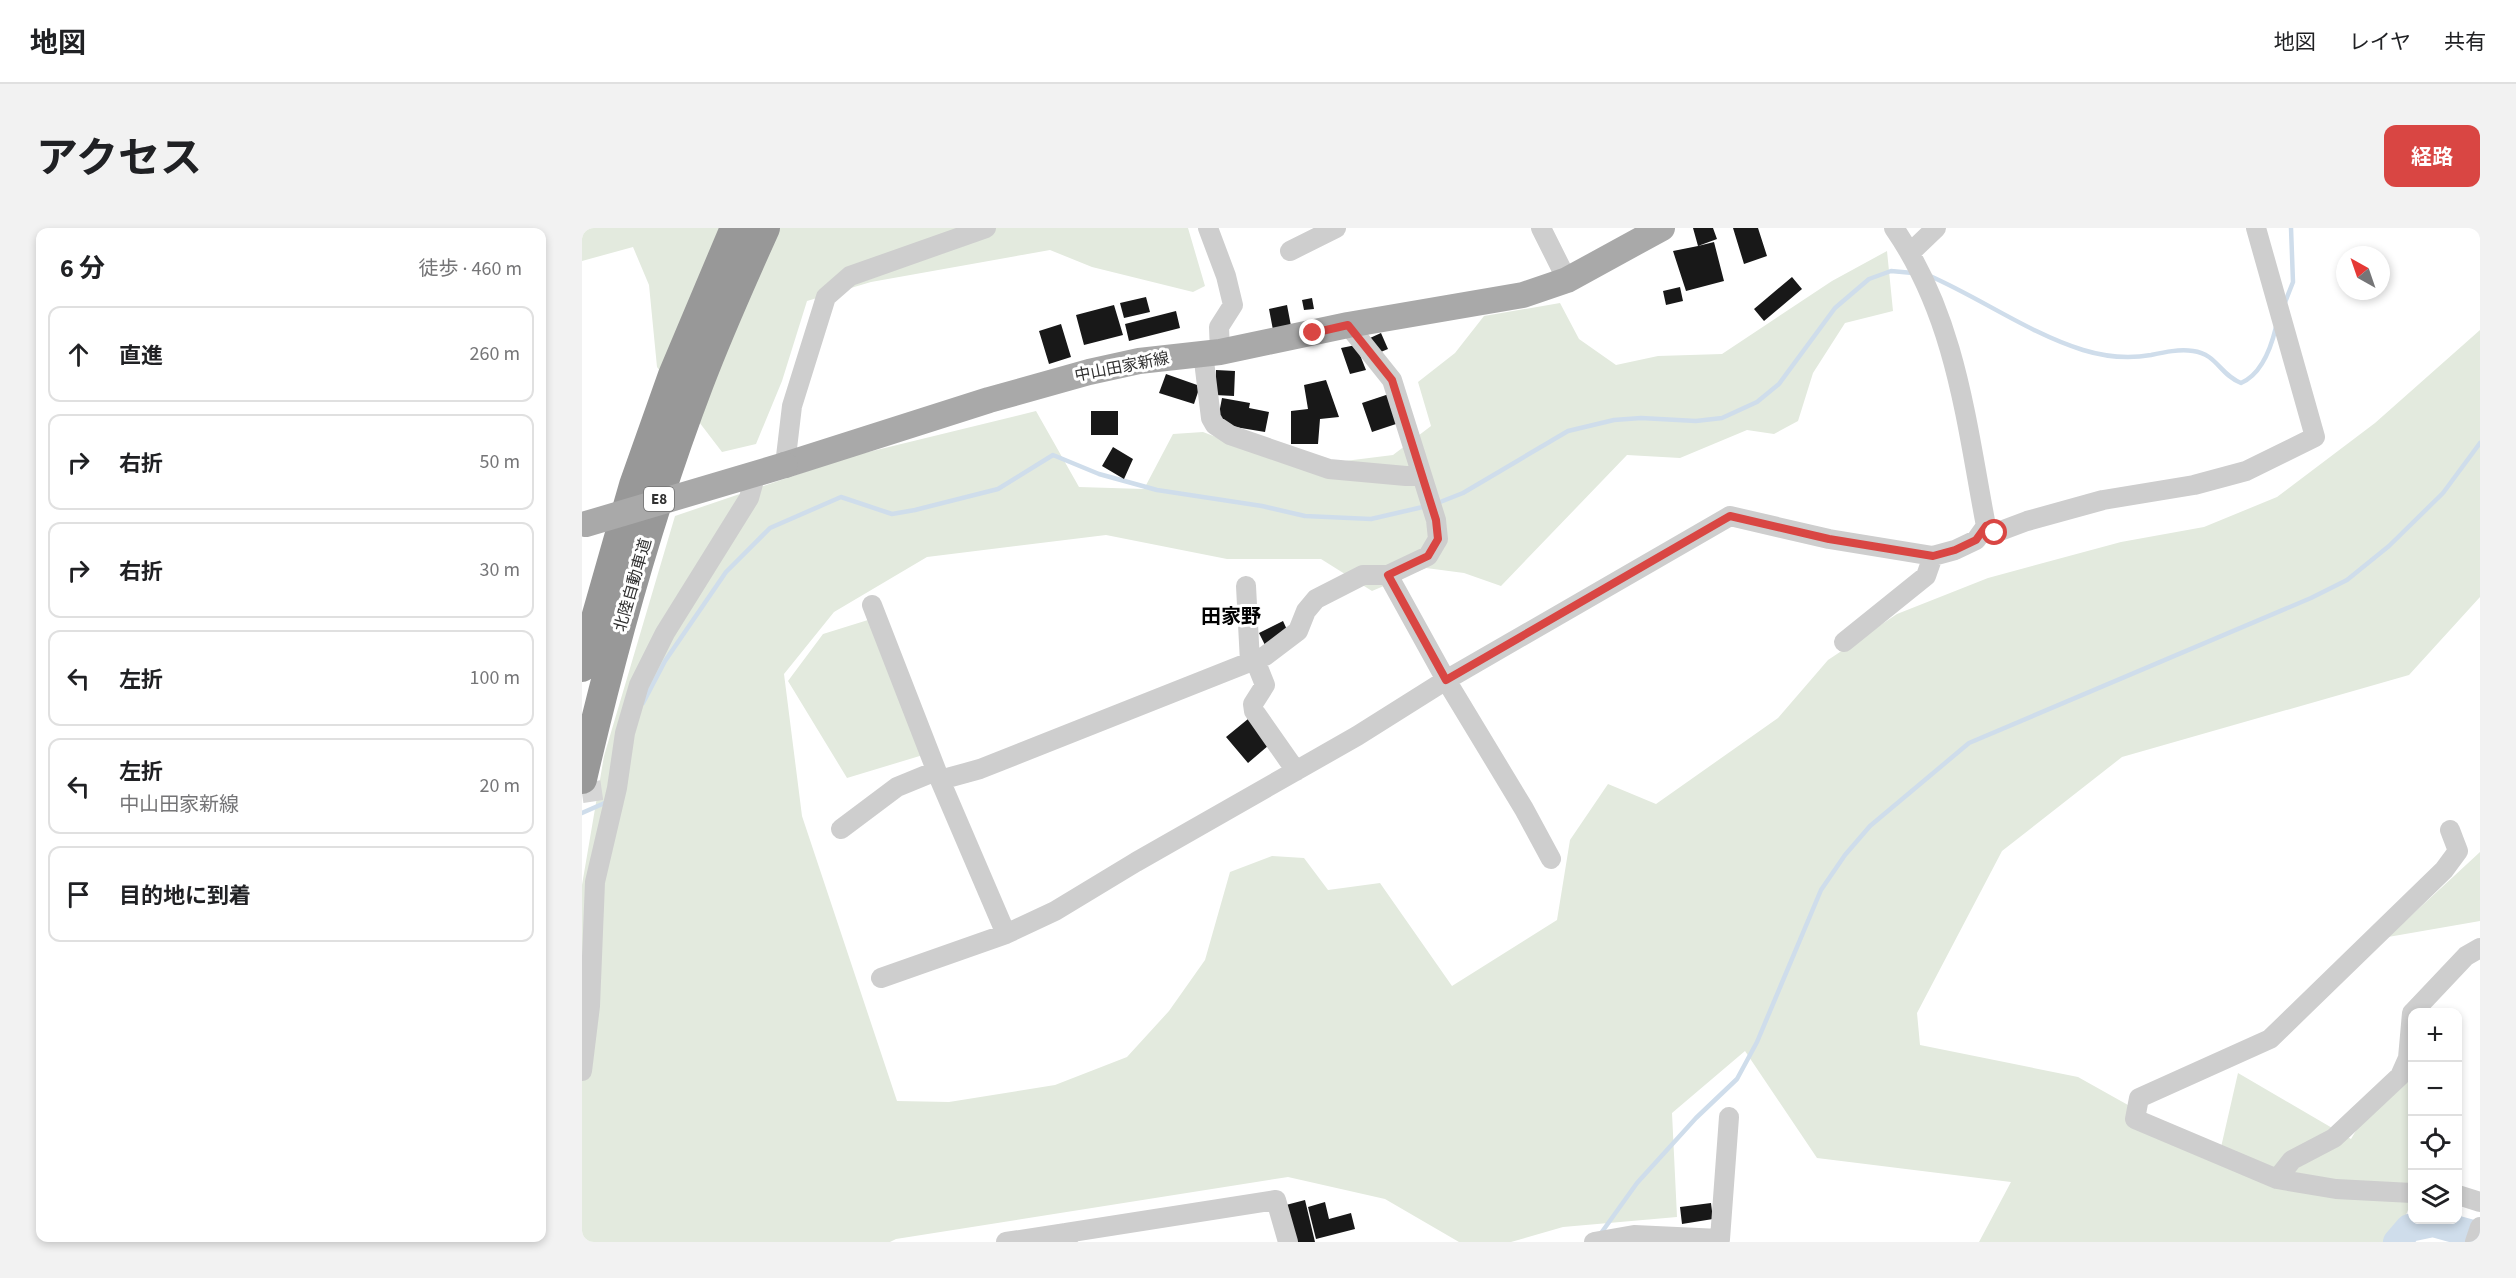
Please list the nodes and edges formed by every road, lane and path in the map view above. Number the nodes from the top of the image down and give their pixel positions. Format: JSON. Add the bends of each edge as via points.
{"nodes":[{"id":1,"x":735,"y":228,"type":"edge"},
{"id":2,"x":765,"y":228,"type":"edge"},
{"id":3,"x":986,"y":228,"type":"edge"},
{"id":4,"x":1208,"y":228,"type":"edge"},
{"id":5,"x":1336,"y":228,"type":"edge"},
{"id":6,"x":1541,"y":228,"type":"edge"},
{"id":7,"x":1662,"y":228,"type":"edge"},
{"id":8,"x":1894,"y":228,"type":"edge"},
{"id":9,"x":1936,"y":228,"type":"edge"},
{"id":10,"x":2256,"y":228,"type":"edge"},
{"id":11,"x":1290,"y":251,"type":"dead end"},
{"id":12,"x":1911,"y":252,"type":"junction"},
{"id":13,"x":1567,"y":280,"type":"junction"},
{"id":14,"x":1348,"y":325,"type":"junction"},
{"id":15,"x":1211,"y":352,"type":"junction"},
{"id":16,"x":785,"y":465,"type":"junction"},
{"id":17,"x":756,"y":473,"type":"junction"},
{"id":18,"x":1421,"y":474,"type":"junction"},
{"id":19,"x":584,"y":525,"type":"edge"},
{"id":20,"x":1986,"y":526,"type":"junction"},
{"id":21,"x":1933,"y":556,"type":"junction"},
{"id":22,"x":1388,"y":575,"type":"junction"},
{"id":23,"x":1246,"y":586,"type":"dead end"},
{"id":24,"x":872,"y":605,"type":"dead end"},
{"id":25,"x":1844,"y":642,"type":"dead end"},
{"id":26,"x":1252,"y":661,"type":"junction"},
{"id":27,"x":582,"y":667,"type":"edge"},
{"id":28,"x":1446,"y":680,"type":"junction"},
{"id":29,"x":1296,"y":771,"type":"junction"},
{"id":30,"x":938,"y":776,"type":"junction"},
{"id":31,"x":582,"y":779,"type":"edge"},
{"id":32,"x":841,"y":829,"type":"dead end"},
{"id":33,"x":2450,"y":830,"type":"dead end"},
{"id":34,"x":1551,"y":859,"type":"dead end"},
{"id":35,"x":1006,"y":934,"type":"junction"},
{"id":36,"x":2480,"y":948,"type":"edge"},
{"id":37,"x":881,"y":978,"type":"dead end"},
{"id":38,"x":2418,"y":1008,"type":"edge"},
{"id":39,"x":2408,"y":1058,"type":"edge"},
{"id":40,"x":582,"y":1071,"type":"edge"},
{"id":41,"x":1729,"y":1117,"type":"dead end"},
{"id":42,"x":2277,"y":1179,"type":"junction"},
{"id":43,"x":2408,"y":1193,"type":"edge"},
{"id":44,"x":2462,"y":1197,"type":"edge"},
{"id":45,"x":2480,"y":1202,"type":"edge"},
{"id":46,"x":2480,"y":1227,"type":"edge"},
{"id":47,"x":1067,"y":1237,"type":"edge"},
{"id":48,"x":1006,"y":1242,"type":"edge"},
{"id":49,"x":1288,"y":1242,"type":"edge"},
{"id":50,"x":1594,"y":1242,"type":"edge"},
{"id":51,"x":2475,"y":1242,"type":"edge"}],
"edges":[{"from":1,"to":27,"type":"highway","name":"北陸自動車道","number":"E8","via":[[673,375],[638,474]]},
{"from":2,"to":31,"type":"highway","name":"北陸自動車道","number":"E8","via":[[699,382],[663,484],[623,617]]},
{"from":3,"to":16,"type":"street","via":[[850,276],[826,297],[792,406]]},
{"from":4,"to":15,"type":"street","via":[[1233,305],[1219,327]]},
{"from":5,"to":11,"type":"street"},
{"from":6,"to":13,"type":"street"},
{"from":7,"to":13,"type":"main road","name":"中山田家新線"},
{"from":8,"to":12,"type":"street"},
{"from":9,"to":12,"type":"street"},
{"from":10,"to":20,"type":"street","via":[[2315,437],[2246,471],[2103,500],[1995,533]]},
{"from":12,"to":20,"type":"street","via":[[1944,324]]},
{"from":13,"to":14,"type":"main road","name":"中山田家新線","via":[[1513,297]]},
{"from":14,"to":15,"type":"main road","name":"中山田家新線"},
{"from":14,"to":18,"type":"street","via":[[1392,380]]},
{"from":15,"to":16,"type":"main road","name":"中山田家新線","via":[[1089,372]]},
{"from":15,"to":18,"type":"street","via":[[1211,418],[1230,435],[1329,469]]},
{"from":16,"to":17,"type":"main road","name":"中山田家新線","bridge":true},
{"from":17,"to":19,"type":"main road","name":"中山田家新線","bridge":true},
{"from":17,"to":40,"type":"street","via":[[749,498],[665,633],[639,685],[625,733],[617,788],[595,882],[590,1006]]},
{"from":18,"to":22,"type":"street","via":[[1438,539],[1428,556]]},
{"from":20,"to":21,"type":"street","via":[[1976,540]]},
{"from":21,"to":25,"type":"street","via":[[1926,576]]},
{"from":21,"to":28,"type":"street","via":[[1829,539],[1730,516]]},
{"from":22,"to":26,"type":"street","via":[[1362,575],[1316,598],[1298,631]]},
{"from":22,"to":28,"type":"street"},
{"from":23,"to":26,"type":"street"},
{"from":24,"to":30,"type":"street"},
{"from":26,"to":29,"type":"street","via":[[1265,684],[1253,705],[1254,711]]},
{"from":26,"to":30,"type":"street","via":[[980,769]]},
{"from":28,"to":29,"type":"street"},
{"from":28,"to":34,"type":"street"},
{"from":29,"to":35,"type":"street","via":[[1055,911]]},
{"from":30,"to":32,"type":"street","via":[[897,787]]},
{"from":30,"to":35,"type":"street"},
{"from":33,"to":42,"type":"street","via":[[2458,851],[2444,870],[2270,1039],[2139,1098],[2135,1119]]},
{"from":35,"to":37,"type":"street"},
{"from":36,"to":38,"type":"street","via":[[2466,956]]},
{"from":39,"to":42,"type":"street","via":[[2400,1076],[2334,1138],[2292,1160]]},
{"from":41,"to":50,"type":"street","via":[[1720,1239],[1634,1235]]},
{"from":42,"to":43,"type":"street","via":[[2336,1189]]},
{"from":44,"to":45,"type":"street"},
{"from":46,"to":51,"type":"street"},
{"from":47,"to":48,"type":"street"},
{"from":47,"to":49,"type":"street","via":[[1276,1200]]}]}
